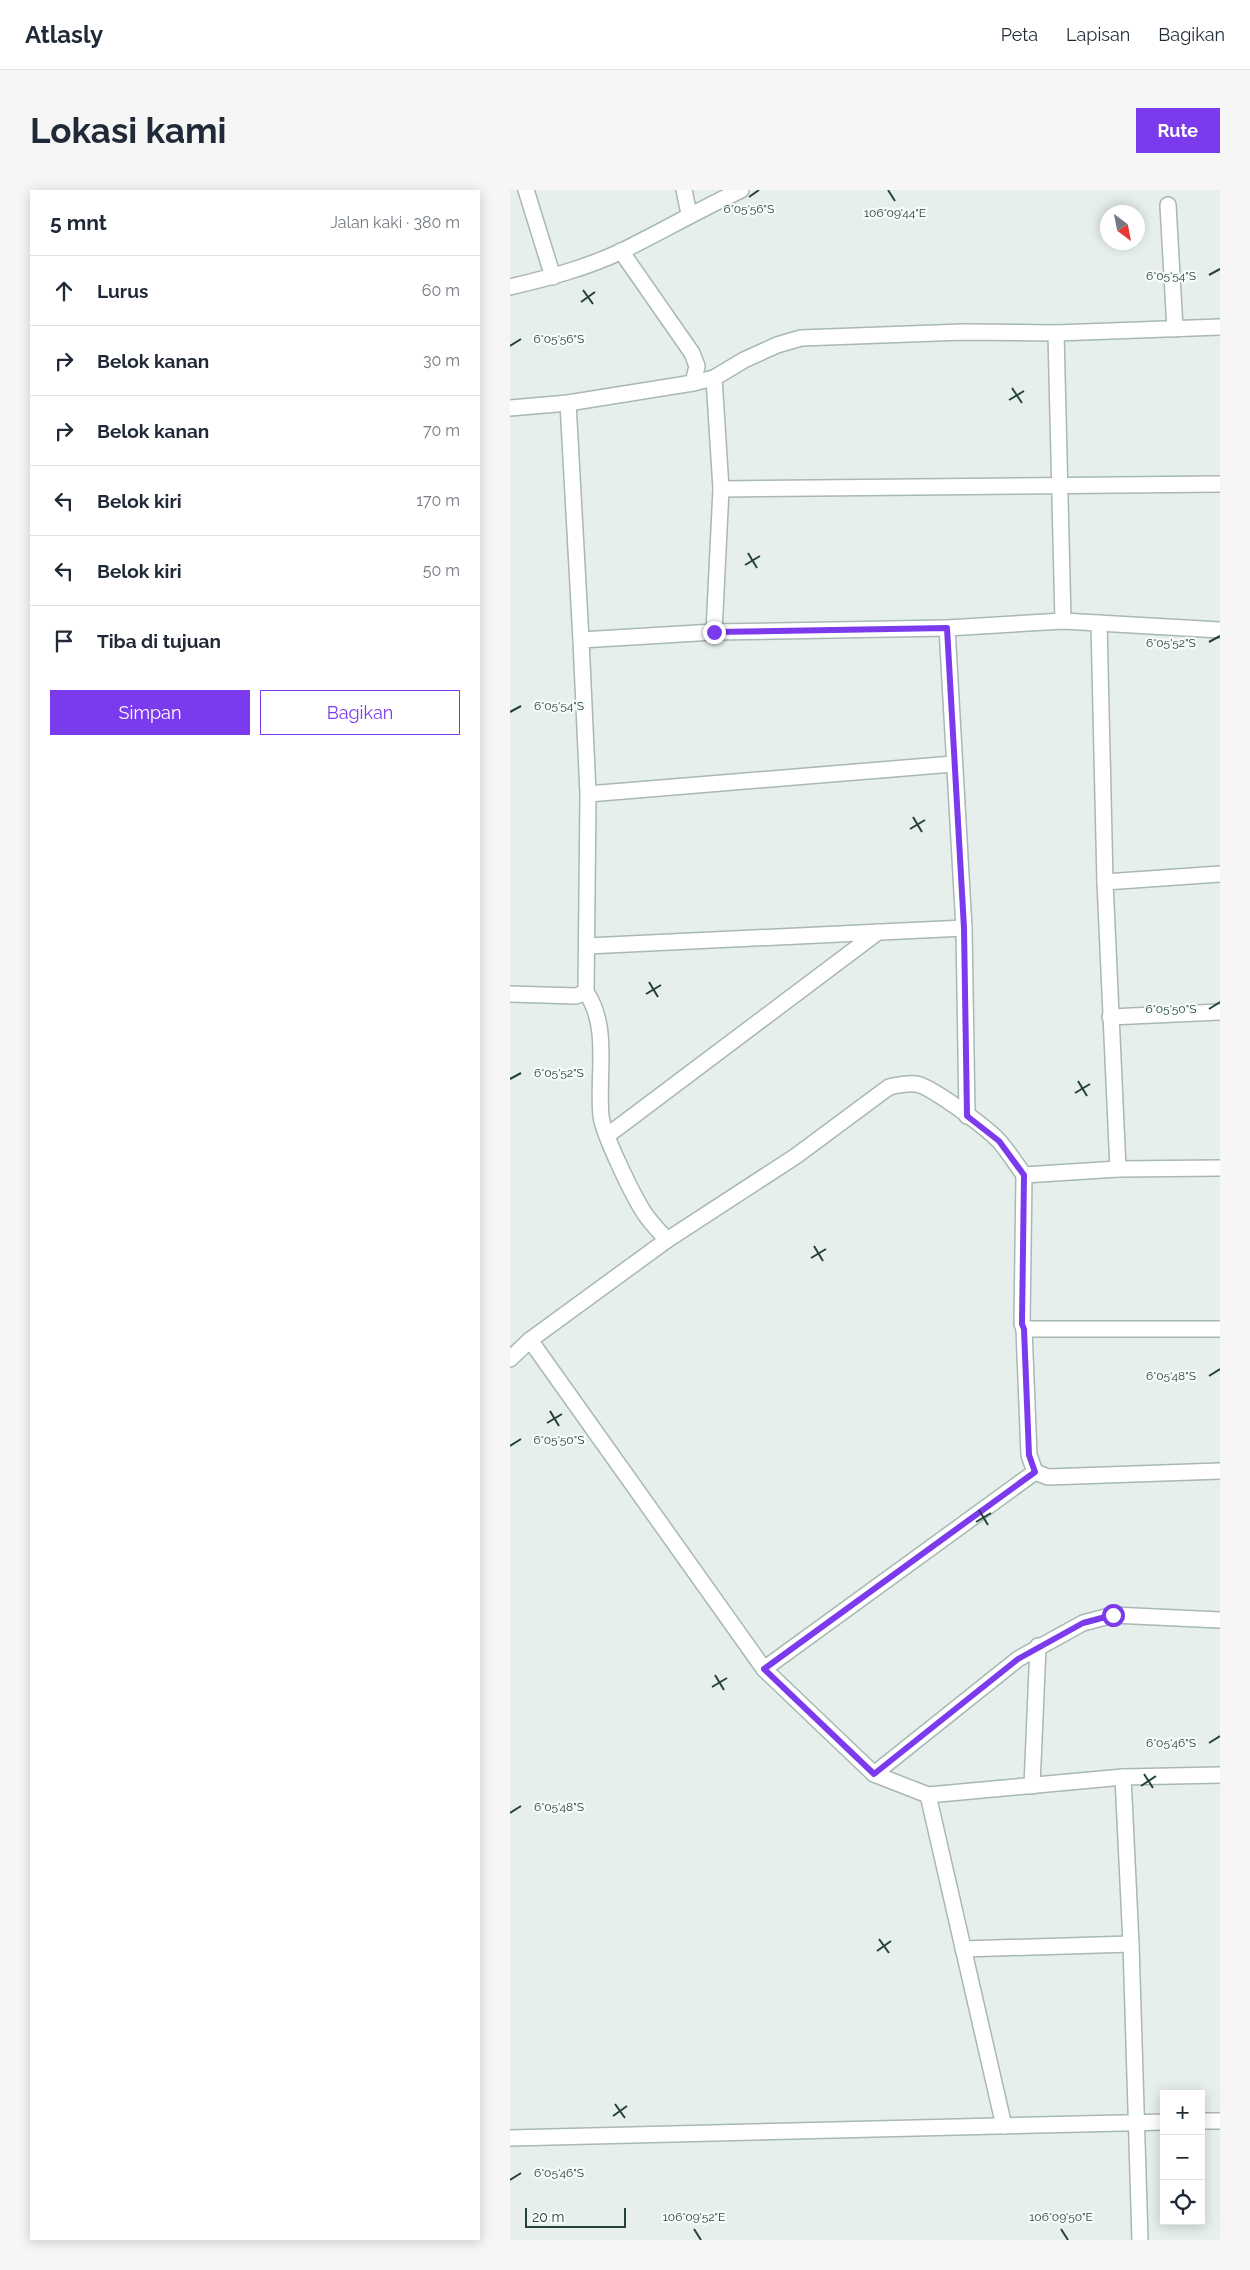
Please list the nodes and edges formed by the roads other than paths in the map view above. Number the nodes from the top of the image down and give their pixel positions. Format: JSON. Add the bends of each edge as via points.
{"nodes":[{"id":1,"x":526,"y":190,"type":"edge"},
{"id":2,"x":684,"y":190,"type":"edge"},
{"id":3,"x":741,"y":190,"type":"edge"},
{"id":4,"x":1168,"y":205,"type":"dead end"},
{"id":5,"x":690,"y":214,"type":"junction"},
{"id":6,"x":621,"y":251,"type":"junction"},
{"id":7,"x":552,"y":278,"type":"junction"},
{"id":8,"x":510,"y":287,"type":"edge"},
{"id":9,"x":1220,"y":327,"type":"edge"},
{"id":10,"x":1175,"y":329,"type":"junction"},
{"id":11,"x":1056,"y":333,"type":"junction"},
{"id":12,"x":714,"y":378,"type":"junction"},
{"id":13,"x":693,"y":383,"type":"junction"},
{"id":14,"x":568,"y":404,"type":"junction"},
{"id":15,"x":510,"y":408,"type":"edge"},
{"id":16,"x":1220,"y":484,"type":"edge"},
{"id":17,"x":1061,"y":487,"type":"junction"},
{"id":18,"x":721,"y":489,"type":"junction"},
{"id":19,"x":1063,"y":622,"type":"junction"},
{"id":20,"x":1099,"y":623,"type":"junction"},
{"id":21,"x":947,"y":628,"type":"junction"},
{"id":22,"x":1220,"y":630,"type":"edge"},
{"id":23,"x":714,"y":632,"type":"junction"},
{"id":24,"x":581,"y":640,"type":"junction"},
{"id":25,"x":953,"y":764,"type":"junction"},
{"id":26,"x":588,"y":794,"type":"junction"},
{"id":27,"x":1220,"y":874,"type":"edge"},
{"id":28,"x":1106,"y":882,"type":"junction"},
{"id":29,"x":964,"y":928,"type":"junction"},
{"id":30,"x":878,"y":932,"type":"junction"},
{"id":31,"x":587,"y":946,"type":"junction"},
{"id":32,"x":586,"y":992,"type":"junction"},
{"id":33,"x":510,"y":994,"type":"edge"},
{"id":34,"x":1220,"y":1012,"type":"edge"},
{"id":35,"x":1110,"y":1017,"type":"junction"},
{"id":36,"x":967,"y":1116,"type":"junction"},
{"id":37,"x":608,"y":1135,"type":"junction"},
{"id":38,"x":1220,"y":1168,"type":"edge"},
{"id":39,"x":1118,"y":1169,"type":"junction"},
{"id":40,"x":1024,"y":1175,"type":"junction"},
{"id":41,"x":667,"y":1240,"type":"junction"},
{"id":42,"x":1024,"y":1329,"type":"junction"},
{"id":43,"x":1220,"y":1329,"type":"edge"},
{"id":44,"x":530,"y":1340,"type":"junction"},
{"id":45,"x":510,"y":1359,"type":"edge"},
{"id":46,"x":1220,"y":1471,"type":"edge"},
{"id":47,"x":1035,"y":1472,"type":"junction"},
{"id":48,"x":1220,"y":1620,"type":"edge"},
{"id":49,"x":1038,"y":1646,"type":"junction"},
{"id":50,"x":764,"y":1669,"type":"junction"},
{"id":51,"x":874,"y":1774,"type":"junction"},
{"id":52,"x":1220,"y":1775,"type":"edge"},
{"id":53,"x":1123,"y":1777,"type":"junction"},
{"id":54,"x":1032,"y":1786,"type":"junction"},
{"id":55,"x":928,"y":1795,"type":"junction"},
{"id":56,"x":1131,"y":1944,"type":"junction"},
{"id":57,"x":963,"y":1949,"type":"junction"},
{"id":58,"x":1205,"y":2121,"type":"edge"},
{"id":59,"x":1220,"y":2121,"type":"edge"},
{"id":60,"x":1160,"y":2122,"type":"edge"},
{"id":61,"x":1136,"y":2123,"type":"junction"},
{"id":62,"x":1004,"y":2126,"type":"junction"},
{"id":63,"x":510,"y":2138,"type":"edge"},
{"id":64,"x":1140,"y":2240,"type":"edge"}],
"edges":[{"from":1,"to":7,"type":"street"},
{"from":2,"to":5,"type":"street"},
{"from":3,"to":5,"type":"street"},
{"from":4,"to":10,"type":"street"},
{"from":5,"to":6,"type":"street"},
{"from":6,"to":7,"type":"street"},
{"from":6,"to":13,"type":"street","via":[[692,354],[697,366]]},
{"from":7,"to":8,"type":"street"},
{"from":9,"to":10,"type":"street"},
{"from":10,"to":11,"type":"street"},
{"from":11,"to":12,"type":"street","via":[[964,332],[801,338],[744,360]]},
{"from":11,"to":17,"type":"street"},
{"from":12,"to":13,"type":"street"},
{"from":12,"to":18,"type":"street"},
{"from":13,"to":14,"type":"street"},
{"from":14,"to":15,"type":"street"},
{"from":14,"to":24,"type":"street"},
{"from":16,"to":17,"type":"street"},
{"from":17,"to":18,"type":"street"},
{"from":17,"to":19,"type":"street"},
{"from":18,"to":23,"type":"street"},
{"from":19,"to":20,"type":"street"},
{"from":19,"to":21,"type":"street"},
{"from":20,"to":22,"type":"street"},
{"from":20,"to":28,"type":"street"},
{"from":21,"to":23,"type":"street"},
{"from":21,"to":25,"type":"street"},
{"from":23,"to":24,"type":"street"},
{"from":24,"to":26,"type":"street"},
{"from":25,"to":26,"type":"street"},
{"from":25,"to":29,"type":"street"},
{"from":26,"to":31,"type":"street"},
{"from":27,"to":28,"type":"street"},
{"from":28,"to":35,"type":"street"},
{"from":29,"to":30,"type":"street"},
{"from":29,"to":36,"type":"street"},
{"from":30,"to":31,"type":"street"},
{"from":30,"to":37,"type":"street"},
{"from":31,"to":32,"type":"street"},
{"from":32,"to":33,"type":"street","via":[[576,996]]},
{"from":32,"to":37,"type":"street","via":[[597,1013],[600,1032],[601,1118]]},
{"from":34,"to":35,"type":"street"},
{"from":35,"to":39,"type":"street"},
{"from":36,"to":40,"type":"street","via":[[999,1141]]},
{"from":36,"to":41,"type":"street","via":[[918,1084],[903,1083],[889,1087],[796,1156]]},
{"from":37,"to":41,"type":"street","via":[[644,1214]]},
{"from":38,"to":39,"type":"street"},
{"from":39,"to":40,"type":"street"},
{"from":40,"to":42,"type":"street"},
{"from":41,"to":44,"type":"street"},
{"from":42,"to":43,"type":"street"},
{"from":42,"to":47,"type":"street","via":[[1029,1455]]},
{"from":44,"to":45,"type":"street"},
{"from":44,"to":50,"type":"street"},
{"from":46,"to":47,"type":"street","via":[[1048,1477]]},
{"from":47,"to":50,"type":"street"},
{"from":48,"to":49,"type":"street","via":[[1113,1615],[1083,1623]]},
{"from":49,"to":51,"type":"street"},
{"from":49,"to":54,"type":"street"},
{"from":50,"to":51,"type":"street"},
{"from":51,"to":55,"type":"street"},
{"from":52,"to":53,"type":"street"},
{"from":53,"to":54,"type":"street"},
{"from":53,"to":56,"type":"street"},
{"from":54,"to":55,"type":"street"},
{"from":55,"to":57,"type":"street"},
{"from":56,"to":57,"type":"street"},
{"from":56,"to":61,"type":"street"},
{"from":57,"to":62,"type":"street"},
{"from":58,"to":59,"type":"street"},
{"from":60,"to":61,"type":"street"},
{"from":61,"to":62,"type":"street"},
{"from":61,"to":64,"type":"street"},
{"from":62,"to":63,"type":"street"}]}
